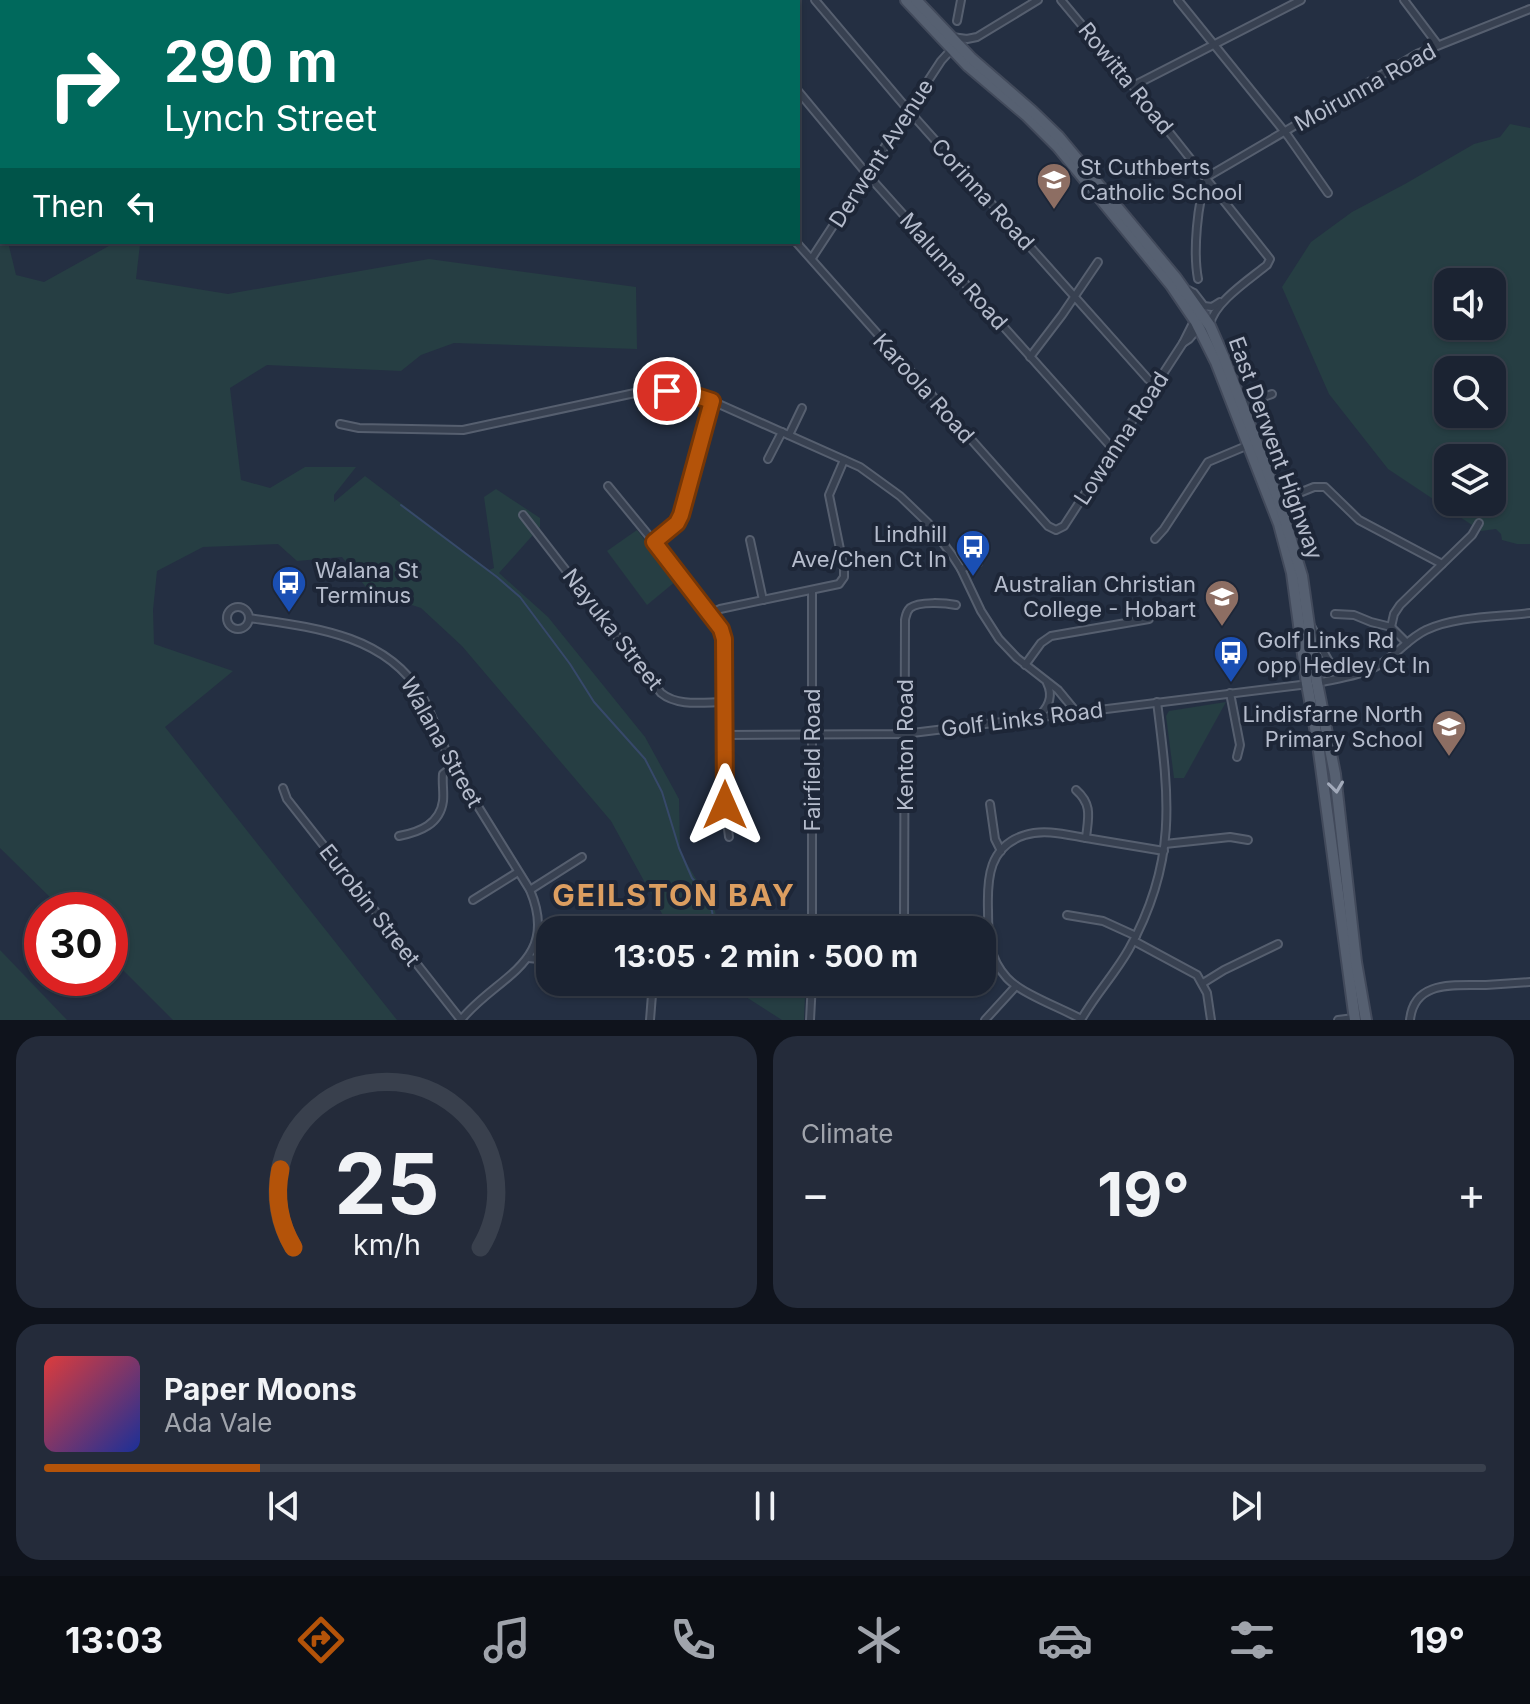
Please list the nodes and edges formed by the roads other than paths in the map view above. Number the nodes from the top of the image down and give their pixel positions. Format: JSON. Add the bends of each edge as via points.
{"nodes":[{"id":1,"x":815,"y":0,"type":"edge"},
{"id":2,"x":906,"y":0,"type":"edge"},
{"id":3,"x":916,"y":0,"type":"edge"},
{"id":4,"x":961,"y":0,"type":"edge"},
{"id":5,"x":1038,"y":0,"type":"edge"},
{"id":6,"x":1061,"y":0,"type":"edge"},
{"id":7,"x":1178,"y":0,"type":"edge"},
{"id":8,"x":1301,"y":0,"type":"edge"},
{"id":9,"x":1404,"y":0,"type":"edge"},
{"id":10,"x":1530,"y":9,"type":"edge"},
{"id":11,"x":957,"y":21,"type":"dead end"},
{"id":12,"x":950,"y":37,"type":"junction"},
{"id":13,"x":977,"y":37,"type":"junction"},
{"id":14,"x":1214,"y":45,"type":"junction"},
{"id":15,"x":1438,"y":45,"type":"junction"},
{"id":16,"x":951,"y":50,"type":"junction"},
{"id":17,"x":971,"y":58,"type":"junction"},
{"id":18,"x":1133,"y":86,"type":"junction"},
{"id":19,"x":800,"y":93,"type":"edge"},
{"id":20,"x":909,"y":111,"type":"junction"},
{"id":21,"x":1284,"y":132,"type":"junction"},
{"id":22,"x":867,"y":174,"type":"junction"},
{"id":23,"x":1207,"y":177,"type":"junction"},
{"id":24,"x":1328,"y":193,"type":"dead end"},
{"id":25,"x":798,"y":244,"type":"edge"},
{"id":26,"x":812,"y":258,"type":"junction"},
{"id":27,"x":1098,"y":262,"type":"dead end"},
{"id":28,"x":1198,"y":279,"type":"dead end"},
{"id":29,"x":1183,"y":286,"type":"junction"},
{"id":30,"x":1074,"y":296,"type":"junction"},
{"id":31,"x":1224,"y":301,"type":"junction"},
{"id":32,"x":1202,"y":323,"type":"junction"},
{"id":33,"x":1030,"y":357,"type":"junction"},
{"id":34,"x":1155,"y":384,"type":"junction"},
{"id":35,"x":1272,"y":394,"type":"dead end"},
{"id":36,"x":712,"y":401,"type":"junction"},
{"id":37,"x":1238,"y":406,"type":"junction"},
{"id":38,"x":802,"y":408,"type":"dead end"},
{"id":39,"x":340,"y":424,"type":"dead end"},
{"id":40,"x":786,"y":434,"type":"junction"},
{"id":41,"x":1253,"y":443,"type":"junction"},
{"id":42,"x":1113,"y":449,"type":"junction"},
{"id":43,"x":768,"y":459,"type":"dead end"},
{"id":44,"x":844,"y":460,"type":"junction"},
{"id":45,"x":608,"y":486,"type":"dead end"},
{"id":46,"x":1275,"y":502,"type":"junction"},
{"id":47,"x":523,"y":515,"type":"dead end"},
{"id":48,"x":1479,"y":523,"type":"dead end"},
{"id":49,"x":1056,"y":530,"type":"joint"},
{"id":50,"x":1155,"y":539,"type":"dead end"},
{"id":51,"x":750,"y":540,"type":"dead end"},
{"id":52,"x":654,"y":542,"type":"junction"},
{"id":53,"x":978,"y":563,"type":"dead end"},
{"id":54,"x":1442,"y":564,"type":"junction"},
{"id":55,"x":961,"y":569,"type":"junction"},
{"id":56,"x":812,"y":591,"type":"junction"},
{"id":57,"x":763,"y":600,"type":"junction"},
{"id":58,"x":956,"y":605,"type":"dead end"},
{"id":59,"x":1530,"y":613,"type":"edge"},
{"id":60,"x":709,"y":614,"type":"junction"},
{"id":61,"x":1335,"y":614,"type":"dead end"},
{"id":62,"x":249,"y":618,"type":"dead end"},
{"id":63,"x":1149,"y":619,"type":"dead end"},
{"id":64,"x":1309,"y":623,"type":"junction"},
{"id":65,"x":1391,"y":627,"type":"junction"},
{"id":66,"x":1407,"y":643,"type":"junction"},
{"id":67,"x":1025,"y":665,"type":"junction"},
{"id":68,"x":1347,"y":677,"type":"junction"},
{"id":69,"x":1045,"y":679,"type":"junction"},
{"id":70,"x":1312,"y":683,"type":"junction"},
{"id":71,"x":1230,"y":693,"type":"junction"},
{"id":72,"x":725,"y":702,"type":"junction"},
{"id":73,"x":1157,"y":702,"type":"junction"},
{"id":74,"x":1077,"y":713,"type":"junction"},
{"id":75,"x":1037,"y":718,"type":"junction"},
{"id":76,"x":904,"y":734,"type":"junction"},
{"id":77,"x":725,"y":735,"type":"junction"},
{"id":78,"x":812,"y":735,"type":"junction"},
{"id":79,"x":1237,"y":757,"type":"dead end"},
{"id":80,"x":453,"y":766,"type":"junction"},
{"id":81,"x":283,"y":788,"type":"dead end"},
{"id":82,"x":1076,"y":790,"type":"dead end"},
{"id":83,"x":990,"y":804,"type":"dead end"},
{"id":84,"x":399,"y":836,"type":"dead end"},
{"id":85,"x":729,"y":837,"type":"dead end"},
{"id":86,"x":1086,"y":838,"type":"junction"},
{"id":87,"x":1248,"y":840,"type":"dead end"},
{"id":88,"x":1164,"y":848,"type":"junction"},
{"id":89,"x":1001,"y":851,"type":"junction"},
{"id":90,"x":582,"y":857,"type":"dead end"},
{"id":91,"x":518,"y":872,"type":"junction"},
{"id":92,"x":530,"y":890,"type":"junction"},
{"id":93,"x":473,"y":900,"type":"dead end"},
{"id":94,"x":1067,"y":915,"type":"dead end"},
{"id":95,"x":812,"y":916,"type":"edge"},
{"id":96,"x":904,"y":916,"type":"edge"},
{"id":97,"x":1135,"y":938,"type":"junction"},
{"id":98,"x":1278,"y":944,"type":"dead end"},
{"id":99,"x":528,"y":958,"type":"junction"},
{"id":100,"x":536,"y":959,"type":"edge"},
{"id":101,"x":1530,"y":982,"type":"edge"},
{"id":102,"x":1203,"y":983,"type":"junction"},
{"id":103,"x":1016,"y":986,"type":"junction"},
{"id":104,"x":652,"y":996,"type":"edge"},
{"id":105,"x":811,"y":996,"type":"edge"},
{"id":106,"x":1358,"y":1019,"type":"edge"},
{"id":107,"x":461,"y":1020,"type":"edge"},
{"id":108,"x":650,"y":1020,"type":"edge"},
{"id":109,"x":810,"y":1020,"type":"edge"},
{"id":110,"x":985,"y":1020,"type":"edge"},
{"id":111,"x":1081,"y":1020,"type":"edge"},
{"id":112,"x":1211,"y":1020,"type":"edge"},
{"id":113,"x":1338,"y":1020,"type":"edge"},
{"id":114,"x":1410,"y":1020,"type":"edge"}],
"edges":[{"from":1,"to":20,"type":"street","name":"Corinna Road"},
{"from":2,"to":16,"type":"main road","name":"East Derwent Highway"},
{"from":3,"to":12,"type":"main road","name":"East Derwent Highway"},
{"from":4,"to":11,"type":"street"},
{"from":5,"to":13,"type":"street"},
{"from":6,"to":18,"type":"street","name":"Rowitta Road"},
{"from":7,"to":14,"type":"street"},
{"from":8,"to":14,"type":"street"},
{"from":9,"to":15,"type":"street"},
{"from":10,"to":15,"type":"street","name":"Moirunna Road"},
{"from":12,"to":13,"type":"street"},
{"from":12,"to":17,"type":"main road","name":"East Derwent Highway"},
{"from":13,"to":17,"type":"street"},
{"from":14,"to":18,"type":"street"},
{"from":14,"to":21,"type":"street"},
{"from":15,"to":21,"type":"street","name":"Moirunna Road"},
{"from":16,"to":20,"type":"street","name":"Derwent Avenue"},
{"from":16,"to":32,"type":"main road","name":"East Derwent Highway","via":[[1052,140]]},
{"from":17,"to":29,"type":"main road","name":"East Derwent Highway","via":[[1058,136]]},
{"from":18,"to":23,"type":"street","name":"Rowitta Road"},
{"from":19,"to":22,"type":"street","name":"Malunna Road"},
{"from":20,"to":22,"type":"street","name":"Derwent Avenue"},
{"from":20,"to":30,"type":"street","name":"Corinna Road"},
{"from":21,"to":23,"type":"street","name":"Moirunna Road"},
{"from":21,"to":24,"type":"street"},
{"from":22,"to":26,"type":"street","name":"Derwent Avenue"},
{"from":22,"to":33,"type":"street","name":"Malunna Road"},
{"from":23,"to":28,"type":"street","via":[[1195,246]]},
{"from":23,"to":31,"type":"street","name":"Rowitta Road","via":[[1270,259]]},
{"from":25,"to":26,"type":"street","name":"Karoola Road"},
{"from":26,"to":49,"type":"street","name":"Karoola Road"},
{"from":27,"to":30,"type":"street"},
{"from":29,"to":31,"type":"street","via":[[1204,306]]},
{"from":29,"to":32,"type":"main road","name":"East Derwent Highway"},
{"from":30,"to":33,"type":"street"},
{"from":30,"to":34,"type":"street","name":"Corinna Road"},
{"from":31,"to":32,"type":"street","name":"Rowitta Road"},
{"from":32,"to":34,"type":"street","name":"Lowanna Road"},
{"from":32,"to":37,"type":"main road","name":"East Derwent Highway"},
{"from":33,"to":42,"type":"street","name":"Malunna Road"},
{"from":34,"to":42,"type":"street","name":"Lowanna Road"},
{"from":35,"to":37,"type":"street"},
{"from":36,"to":39,"type":"street","via":[[644,391],[463,430]]},
{"from":36,"to":40,"type":"street"},
{"from":36,"to":52,"type":"street","via":[[681,515]]},
{"from":37,"to":41,"type":"main road","name":"East Derwent Highway"},
{"from":38,"to":40,"type":"street"},
{"from":40,"to":43,"type":"street"},
{"from":40,"to":44,"type":"street"},
{"from":41,"to":46,"type":"main road","name":"East Derwent Highway"},
{"from":41,"to":50,"type":"street","via":[[1208,462]]},
{"from":42,"to":49,"type":"street","name":"Lowanna Road","via":[[1064,526]]},
{"from":44,"to":55,"type":"street","via":[[873,475],[914,509]]},
{"from":44,"to":56,"type":"street","via":[[829,495],[844,577],[839,584]]},
{"from":45,"to":52,"type":"street"},
{"from":46,"to":54,"type":"street","via":[[1325,487],[1359,520]]},
{"from":46,"to":64,"type":"main road","name":"East Derwent Highway","via":[[1291,534]]},
{"from":46,"to":70,"type":"main road","name":"East Derwent Highway"},
{"from":47,"to":72,"type":"street","name":"Nayuka Street","via":[[661,693],[677,701]]},
{"from":48,"to":54,"type":"street"},
{"from":51,"to":57,"type":"street"},
{"from":52,"to":60,"type":"street"},
{"from":53,"to":55,"type":"street"},
{"from":54,"to":65,"type":"street","via":[[1400,605]]},
{"from":55,"to":67,"type":"street","via":[[989,625]]},
{"from":56,"to":57,"type":"street"},
{"from":56,"to":78,"type":"street","name":"Fairfield Road"},
{"from":57,"to":60,"type":"street"},
{"from":58,"to":76,"type":"street","name":"Kenton Road","via":[[915,606],[905,615]]},
{"from":59,"to":66,"type":"street","via":[[1449,622]]},
{"from":60,"to":72,"type":"street","via":[[724,639]]},
{"from":61,"to":65,"type":"street"},
{"from":62,"to":80,"type":"street","name":"Walana Street","via":[[342,636],[389,659],[421,694]]},
{"from":63,"to":67,"type":"street","via":[[1051,636]]},
{"from":64,"to":68,"type":"street","via":[[1336,672]]},
{"from":64,"to":70,"type":"main road","name":"East Derwent Highway"},
{"from":65,"to":66,"type":"street"},
{"from":66,"to":68,"type":"street","via":[[1382,663]]},
{"from":67,"to":69,"type":"street"},
{"from":68,"to":70,"type":"street"},
{"from":69,"to":74,"type":"street"},
{"from":69,"to":75,"type":"street","via":[[1049,700]]},
{"from":70,"to":71,"type":"street","name":"Golf Links Road"},
{"from":70,"to":106,"type":"main road","name":"East Derwent Highway"},
{"from":71,"to":73,"type":"street","name":"Golf Links Road"},
{"from":71,"to":79,"type":"street","via":[[1240,745]]},
{"from":72,"to":77,"type":"street"},
{"from":73,"to":74,"type":"street","name":"Golf Links Road"},
{"from":73,"to":88,"type":"street","via":[[1166,776]]},
{"from":74,"to":75,"type":"street","name":"Golf Links Road"},
{"from":75,"to":76,"type":"street","name":"Golf Links Road"},
{"from":76,"to":78,"type":"street","name":"Golf Links Road"},
{"from":76,"to":96,"type":"street","name":"Kenton Road"},
{"from":77,"to":78,"type":"street","name":"Golf Links Road"},
{"from":77,"to":85,"type":"street"},
{"from":78,"to":95,"type":"street","name":"Fairfield Road"},
{"from":80,"to":84,"type":"street","via":[[443,774],[443,799],[435,819],[421,831]]},
{"from":80,"to":91,"type":"street","name":"Walana Street"},
{"from":81,"to":107,"type":"street","name":"Eurobin Street"},
{"from":82,"to":86,"type":"street","via":[[1088,806]]},
{"from":83,"to":89,"type":"street"},
{"from":86,"to":88,"type":"street"},
{"from":86,"to":89,"type":"street","via":[[1036,833],[1021,836]]},
{"from":87,"to":88,"type":"street","via":[[1230,837]]},
{"from":88,"to":97,"type":"street","via":[[1152,899]]},
{"from":89,"to":103,"type":"street","via":[[988,879],[988,940],[996,964]]},
{"from":90,"to":92,"type":"street"},
{"from":91,"to":92,"type":"street","name":"Walana Street"},
{"from":91,"to":93,"type":"street"},
{"from":92,"to":99,"type":"street","name":"Walana Street","via":[[538,920]]},
{"from":94,"to":97,"type":"street","via":[[1103,921]]},
{"from":97,"to":102,"type":"street"},
{"from":97,"to":111,"type":"street"},
{"from":98,"to":102,"type":"street"},
{"from":99,"to":100,"type":"street"},
{"from":99,"to":107,"type":"street"},
{"from":101,"to":114,"type":"street","via":[[1436,988],[1418,998]]},
{"from":102,"to":112,"type":"street"},
{"from":103,"to":110,"type":"street"},
{"from":103,"to":111,"type":"street"},
{"from":104,"to":108,"type":"street"},
{"from":105,"to":109,"type":"street"},
{"from":106,"to":113,"type":"street"}]}
